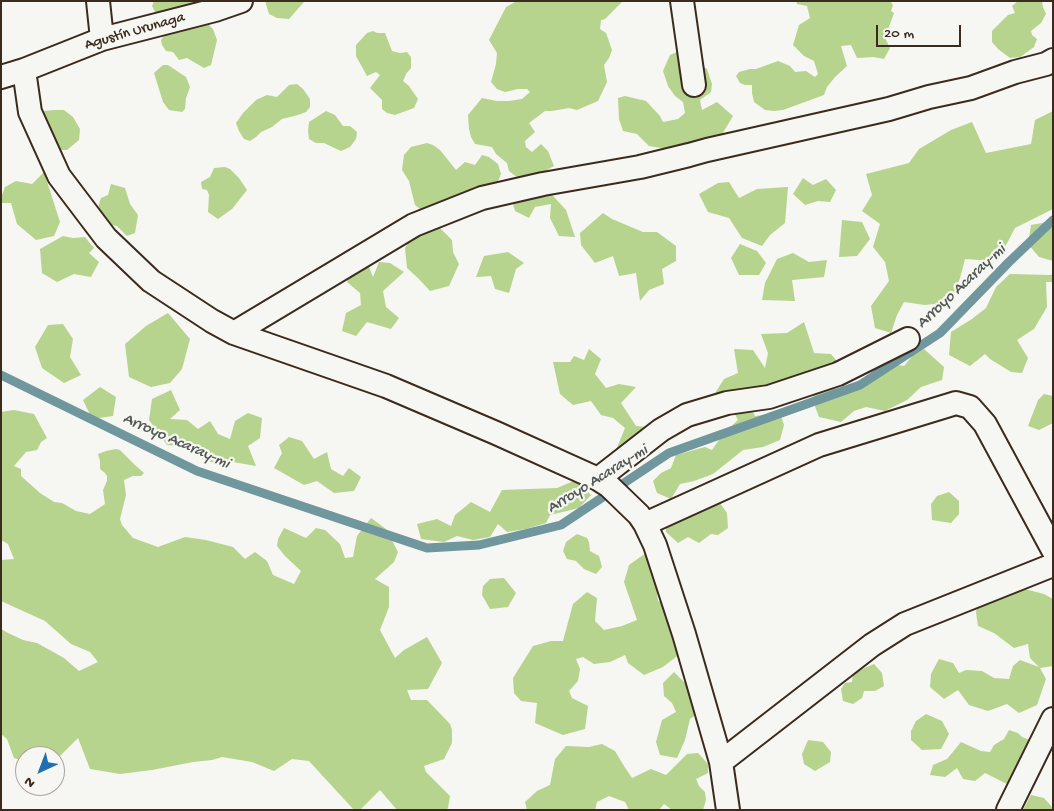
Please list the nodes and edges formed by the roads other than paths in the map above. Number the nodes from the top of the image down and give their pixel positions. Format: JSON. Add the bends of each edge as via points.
{"nodes":[{"id":1,"x":98,"y":1,"type":"edge"},
{"id":2,"x":241,"y":1,"type":"edge"},
{"id":3,"x":682,"y":1,"type":"edge"},
{"id":4,"x":102,"y":39,"type":"junction"},
{"id":5,"x":1053,"y":60,"type":"edge"},
{"id":6,"x":24,"y":70,"type":"junction"},
{"id":7,"x":1,"y":77,"type":"edge"},
{"id":8,"x":694,"y":85,"type":"dead end"},
{"id":9,"x":234,"y":333,"type":"junction"},
{"id":10,"x":908,"y":339,"type":"dead end"},
{"id":11,"x":604,"y":483,"type":"junction"},
{"id":12,"x":642,"y":519,"type":"junction"},
{"id":13,"x":1053,"y":550,"type":"edge"},
{"id":14,"x":1053,"y":565,"type":"edge"},
{"id":15,"x":1053,"y":719,"type":"edge"},
{"id":16,"x":721,"y":762,"type":"junction"},
{"id":17,"x":728,"y":810,"type":"edge"},
{"id":18,"x":1008,"y":810,"type":"edge"}],
"edges":[{"from":1,"to":4,"type":"street"},
{"from":2,"to":4,"type":"street","name":"Agustín Urunaga"},
{"from":3,"to":8,"type":"street"},
{"from":4,"to":6,"type":"street","name":"Agustín Urunaga"},
{"from":5,"to":9,"type":"street","via":[[971,88],[889,109],[640,167],[482,198],[414,225]]},
{"from":6,"to":7,"type":"street","name":"Agustín Urunaga"},
{"from":6,"to":9,"type":"street","via":[[30,112],[59,176],[106,238],[151,281]]},
{"from":9,"to":11,"type":"street","via":[[386,386]]},
{"from":10,"to":11,"type":"street","via":[[838,374],[769,397],[727,403],[687,414],[661,430]]},
{"from":11,"to":12,"type":"street"},
{"from":12,"to":13,"type":"street","via":[[819,445],[956,403],[970,407],[985,424]]},
{"from":12,"to":16,"type":"street","via":[[655,545]]},
{"from":14,"to":16,"type":"street","via":[[905,624]]},
{"from":15,"to":18,"type":"street"},
{"from":16,"to":17,"type":"street"}]}
